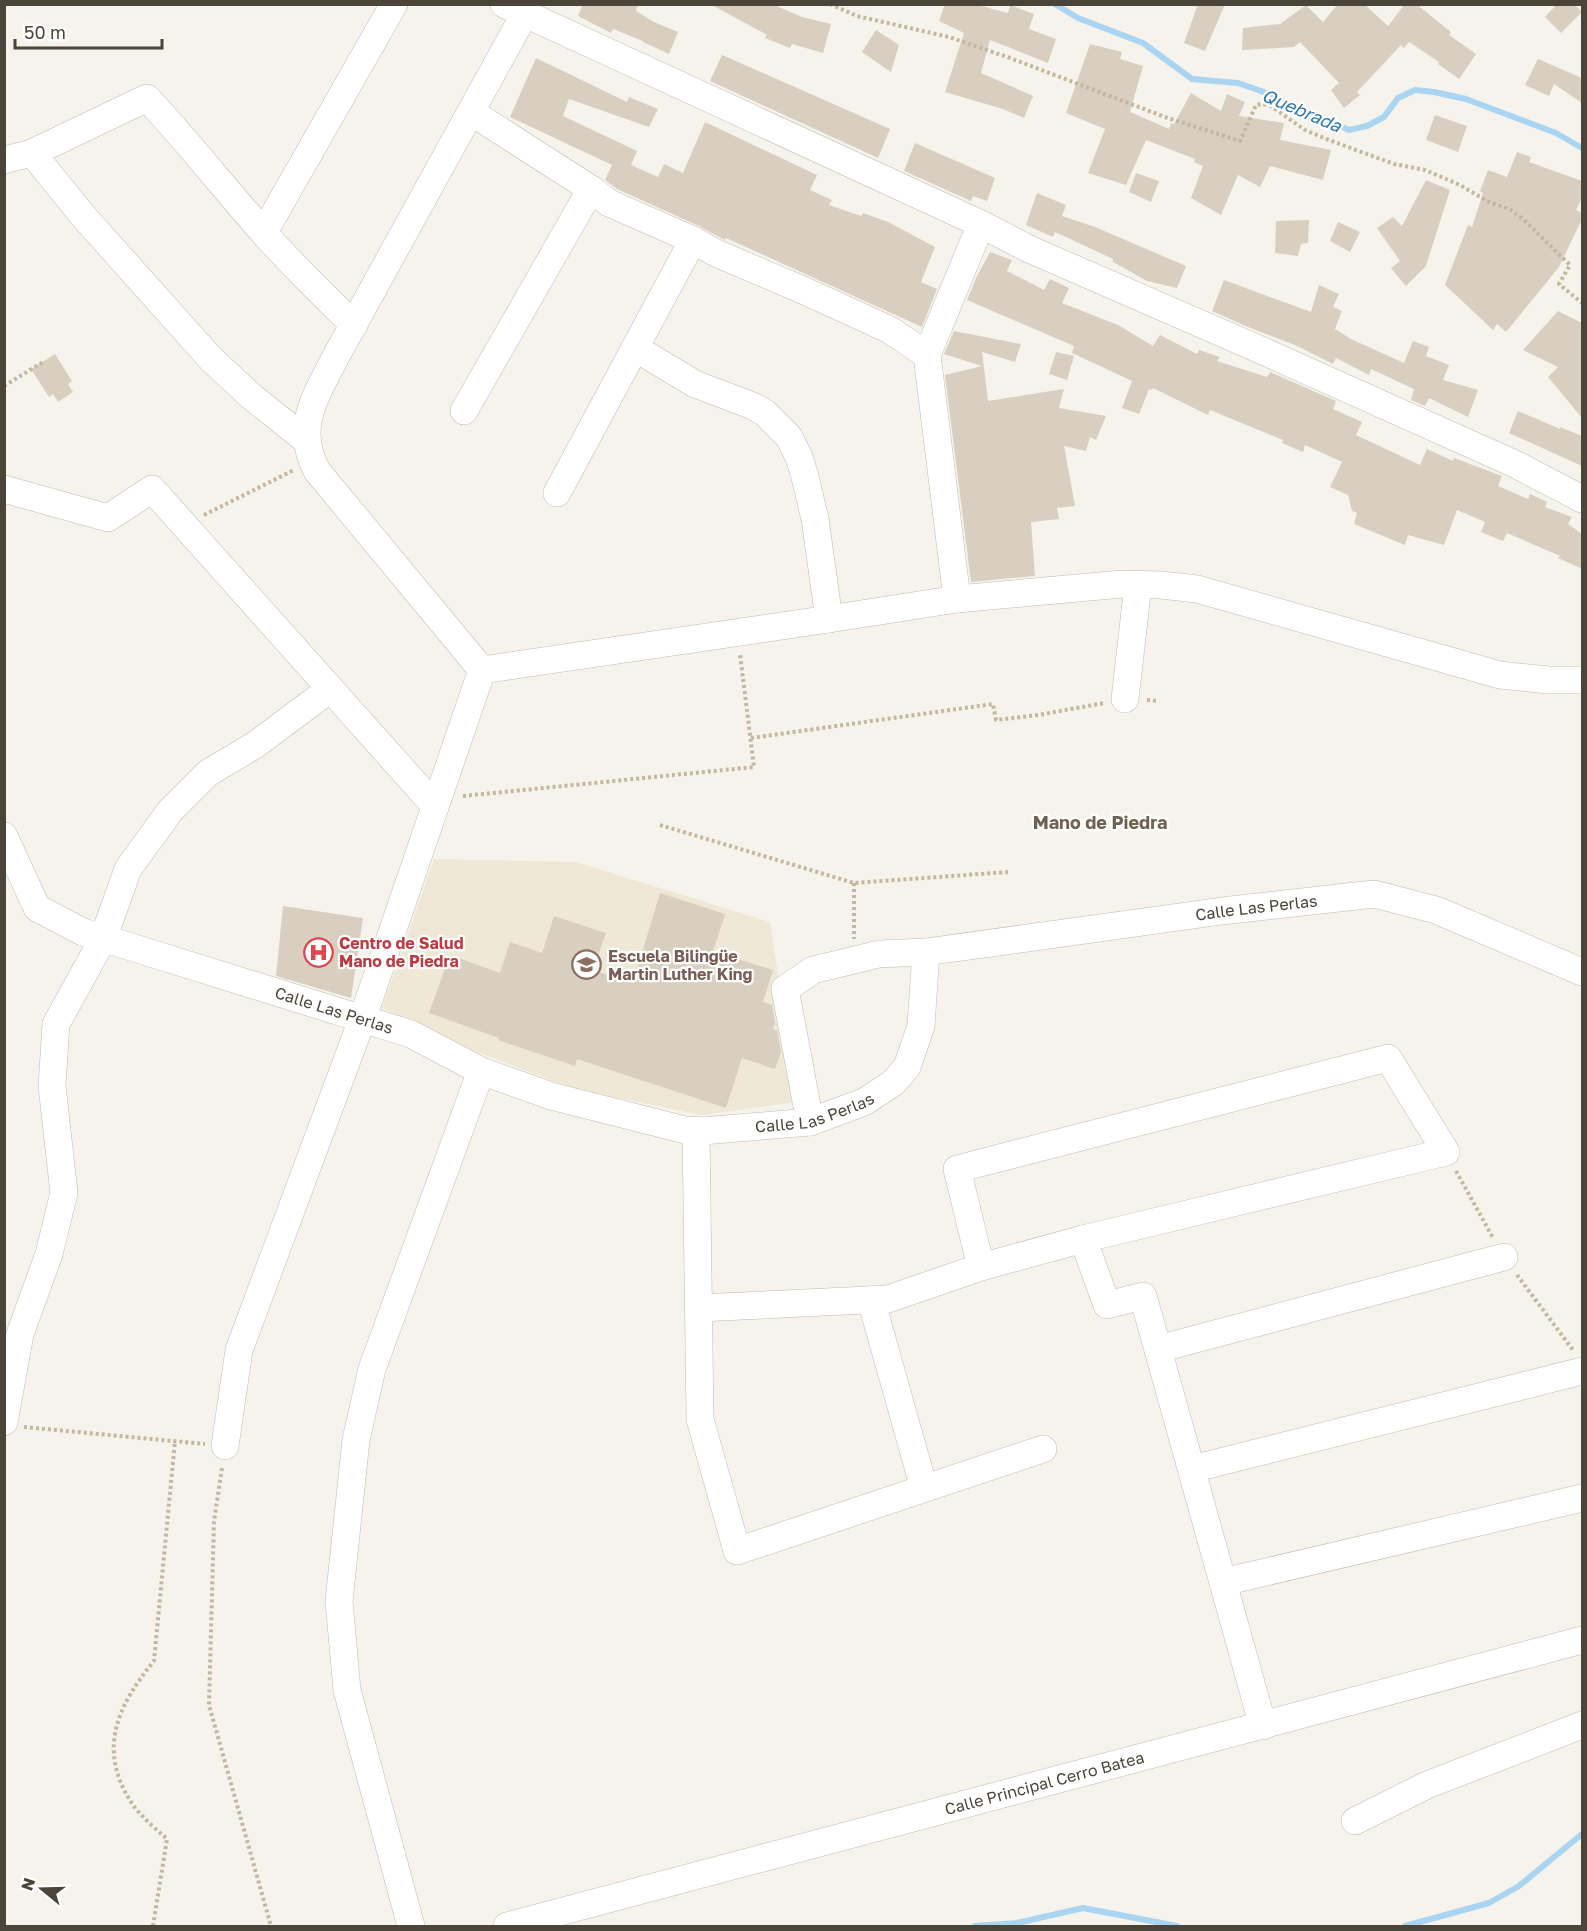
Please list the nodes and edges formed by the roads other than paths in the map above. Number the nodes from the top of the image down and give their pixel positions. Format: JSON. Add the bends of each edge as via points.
{"nodes":[{"id":1,"x":394,"y":4,"type":"edge"},
{"id":2,"x":514,"y":10,"type":"edge"},
{"id":3,"x":471,"y":112,"type":"junction"},
{"id":4,"x":32,"y":153,"type":"junction"},
{"id":5,"x":4,"y":160,"type":"edge"},
{"id":6,"x":591,"y":189,"type":"junction"},
{"id":7,"x":981,"y":224,"type":"junction"},
{"id":8,"x":264,"y":232,"type":"junction"},
{"id":9,"x":693,"y":240,"type":"junction"},
{"id":10,"x":354,"y":325,"type":"junction"},
{"id":11,"x":635,"y":348,"type":"junction"},
{"id":12,"x":927,"y":356,"type":"junction"},
{"id":13,"x":464,"y":411,"type":"dead end"},
{"id":14,"x":309,"y":451,"type":"junction"},
{"id":15,"x":4,"y":489,"type":"edge"},
{"id":16,"x":557,"y":494,"type":"dead end"},
{"id":17,"x":1582,"y":499,"type":"edge"},
{"id":18,"x":1138,"y":585,"type":"junction"},
{"id":19,"x":957,"y":599,"type":"junction"},
{"id":20,"x":829,"y":619,"type":"junction"},
{"id":21,"x":482,"y":670,"type":"junction"},
{"id":22,"x":1582,"y":680,"type":"edge"},
{"id":23,"x":330,"y":689,"type":"junction"},
{"id":24,"x":1125,"y":699,"type":"road end"},
{"id":25,"x":436,"y":803,"type":"junction"},
{"id":26,"x":4,"y":836,"type":"edge"},
{"id":27,"x":16,"y":890,"type":"edge"},
{"id":28,"x":103,"y":939,"type":"junction"},
{"id":29,"x":926,"y":952,"type":"junction"},
{"id":30,"x":1582,"y":972,"type":"edge"},
{"id":31,"x":362,"y":1020,"type":"junction"},
{"id":32,"x":481,"y":1071,"type":"junction"},
{"id":33,"x":810,"y":1122,"type":"junction"},
{"id":34,"x":696,"y":1130,"type":"junction"},
{"id":35,"x":1083,"y":1239,"type":"junction"},
{"id":36,"x":1504,"y":1257,"type":"dead end"},
{"id":37,"x":981,"y":1267,"type":"junction"},
{"id":38,"x":871,"y":1299,"type":"junction"},
{"id":39,"x":699,"y":1308,"type":"junction"},
{"id":40,"x":1158,"y":1349,"type":"junction"},
{"id":41,"x":1582,"y":1371,"type":"edge"},
{"id":42,"x":10,"y":1424,"type":"edge"},
{"id":43,"x":225,"y":1446,"type":"road end"},
{"id":44,"x":1042,"y":1449,"type":"dead end"},
{"id":45,"x":1192,"y":1469,"type":"junction"},
{"id":46,"x":924,"y":1488,"type":"junction"},
{"id":47,"x":1582,"y":1498,"type":"edge"},
{"id":48,"x":1223,"y":1582,"type":"junction"},
{"id":49,"x":1582,"y":1640,"type":"edge"},
{"id":50,"x":1582,"y":1725,"type":"edge"},
{"id":51,"x":1263,"y":1726,"type":"junction"},
{"id":52,"x":1355,"y":1821,"type":"dead end"},
{"id":53,"x":411,"y":1926,"type":"edge"},
{"id":54,"x":507,"y":1926,"type":"edge"}],
"edges":[{"from":1,"to":8,"type":"street"},
{"from":2,"to":3,"type":"street"},
{"from":2,"to":7,"type":"street"},
{"from":3,"to":6,"type":"street"},
{"from":3,"to":10,"type":"street"},
{"from":4,"to":5,"type":"street"},
{"from":4,"to":8,"type":"street","via":[[147,98]]},
{"from":4,"to":14,"type":"street","via":[[211,359]]},
{"from":6,"to":9,"type":"street","via":[[609,203]]},
{"from":6,"to":13,"type":"street"},
{"from":7,"to":12,"type":"street"},
{"from":7,"to":17,"type":"street","via":[[1029,249],[1504,460]]},
{"from":8,"to":10,"type":"street"},
{"from":9,"to":11,"type":"street"},
{"from":9,"to":12,"type":"street","via":[[890,330]]},
{"from":10,"to":14,"type":"street","via":[[311,407],[307,423]]},
{"from":11,"to":16,"type":"street"},
{"from":11,"to":20,"type":"street","via":[[695,384],[753,406],[789,437],[802,467],[815,519]]},
{"from":12,"to":19,"type":"street"},
{"from":14,"to":21,"type":"street","via":[[317,471]]},
{"from":15,"to":23,"type":"street","via":[[108,518],[152,489]]},
{"from":18,"to":19,"type":"street"},
{"from":18,"to":22,"type":"street","via":[[1197,589],[1500,675]]},
{"from":18,"to":24,"type":"street"},
{"from":19,"to":20,"type":"street"},
{"from":20,"to":21,"type":"street"},
{"from":21,"to":25,"type":"street"},
{"from":23,"to":25,"type":"street"},
{"from":23,"to":28,"type":"street","via":[[255,745],[208,772],[170,811],[128,868]]},
{"from":25,"to":31,"type":"street"},
{"from":26,"to":27,"type":"street","name":"Calle Las Perlas"},
{"from":27,"to":28,"type":"street","name":"Calle Las Perlas","via":[[37,908]]},
{"from":28,"to":31,"type":"street","name":"Calle Las Perlas"},
{"from":28,"to":42,"type":"street","via":[[56,1024],[52,1086],[64,1194],[49,1254],[20,1334]]},
{"from":29,"to":30,"type":"street","name":"Calle Las Perlas","via":[[1374,894],[1436,910]]},
{"from":29,"to":33,"type":"street","name":"Calle Las Perlas","via":[[921,1026],[907,1067],[893,1083],[864,1102]]},
{"from":29,"to":33,"type":"street","via":[[879,954],[813,970],[785,989]]},
{"from":31,"to":32,"type":"street","name":"Calle Las Perlas","via":[[411,1034]]},
{"from":31,"to":43,"type":"street","via":[[239,1350]]},
{"from":32,"to":34,"type":"street","name":"Calle Las Perlas","via":[[551,1096]]},
{"from":32,"to":53,"type":"street","via":[[372,1369],[356,1440],[339,1601],[347,1690]]},
{"from":33,"to":34,"type":"street","name":"Calle Las Perlas"},
{"from":34,"to":39,"type":"street"},
{"from":35,"to":37,"type":"street"},
{"from":35,"to":37,"type":"street","via":[[1446,1152],[1388,1059],[957,1169]]},
{"from":35,"to":40,"type":"street","via":[[1107,1305],[1143,1296]]},
{"from":36,"to":40,"type":"street"},
{"from":37,"to":38,"type":"street","via":[[888,1299]]},
{"from":38,"to":39,"type":"street"},
{"from":38,"to":46,"type":"street"},
{"from":39,"to":46,"type":"street","via":[[700,1419],[736,1551]]},
{"from":40,"to":45,"type":"street"},
{"from":41,"to":45,"type":"street"},
{"from":44,"to":46,"type":"street"},
{"from":45,"to":48,"type":"street"},
{"from":47,"to":48,"type":"street"},
{"from":48,"to":51,"type":"street"},
{"from":49,"to":51,"type":"street","name":"Calle Principal Cerro Batea"},
{"from":50,"to":52,"type":"street","via":[[1427,1785]]},
{"from":51,"to":54,"type":"street","name":"Calle Principal Cerro Batea"}]}
